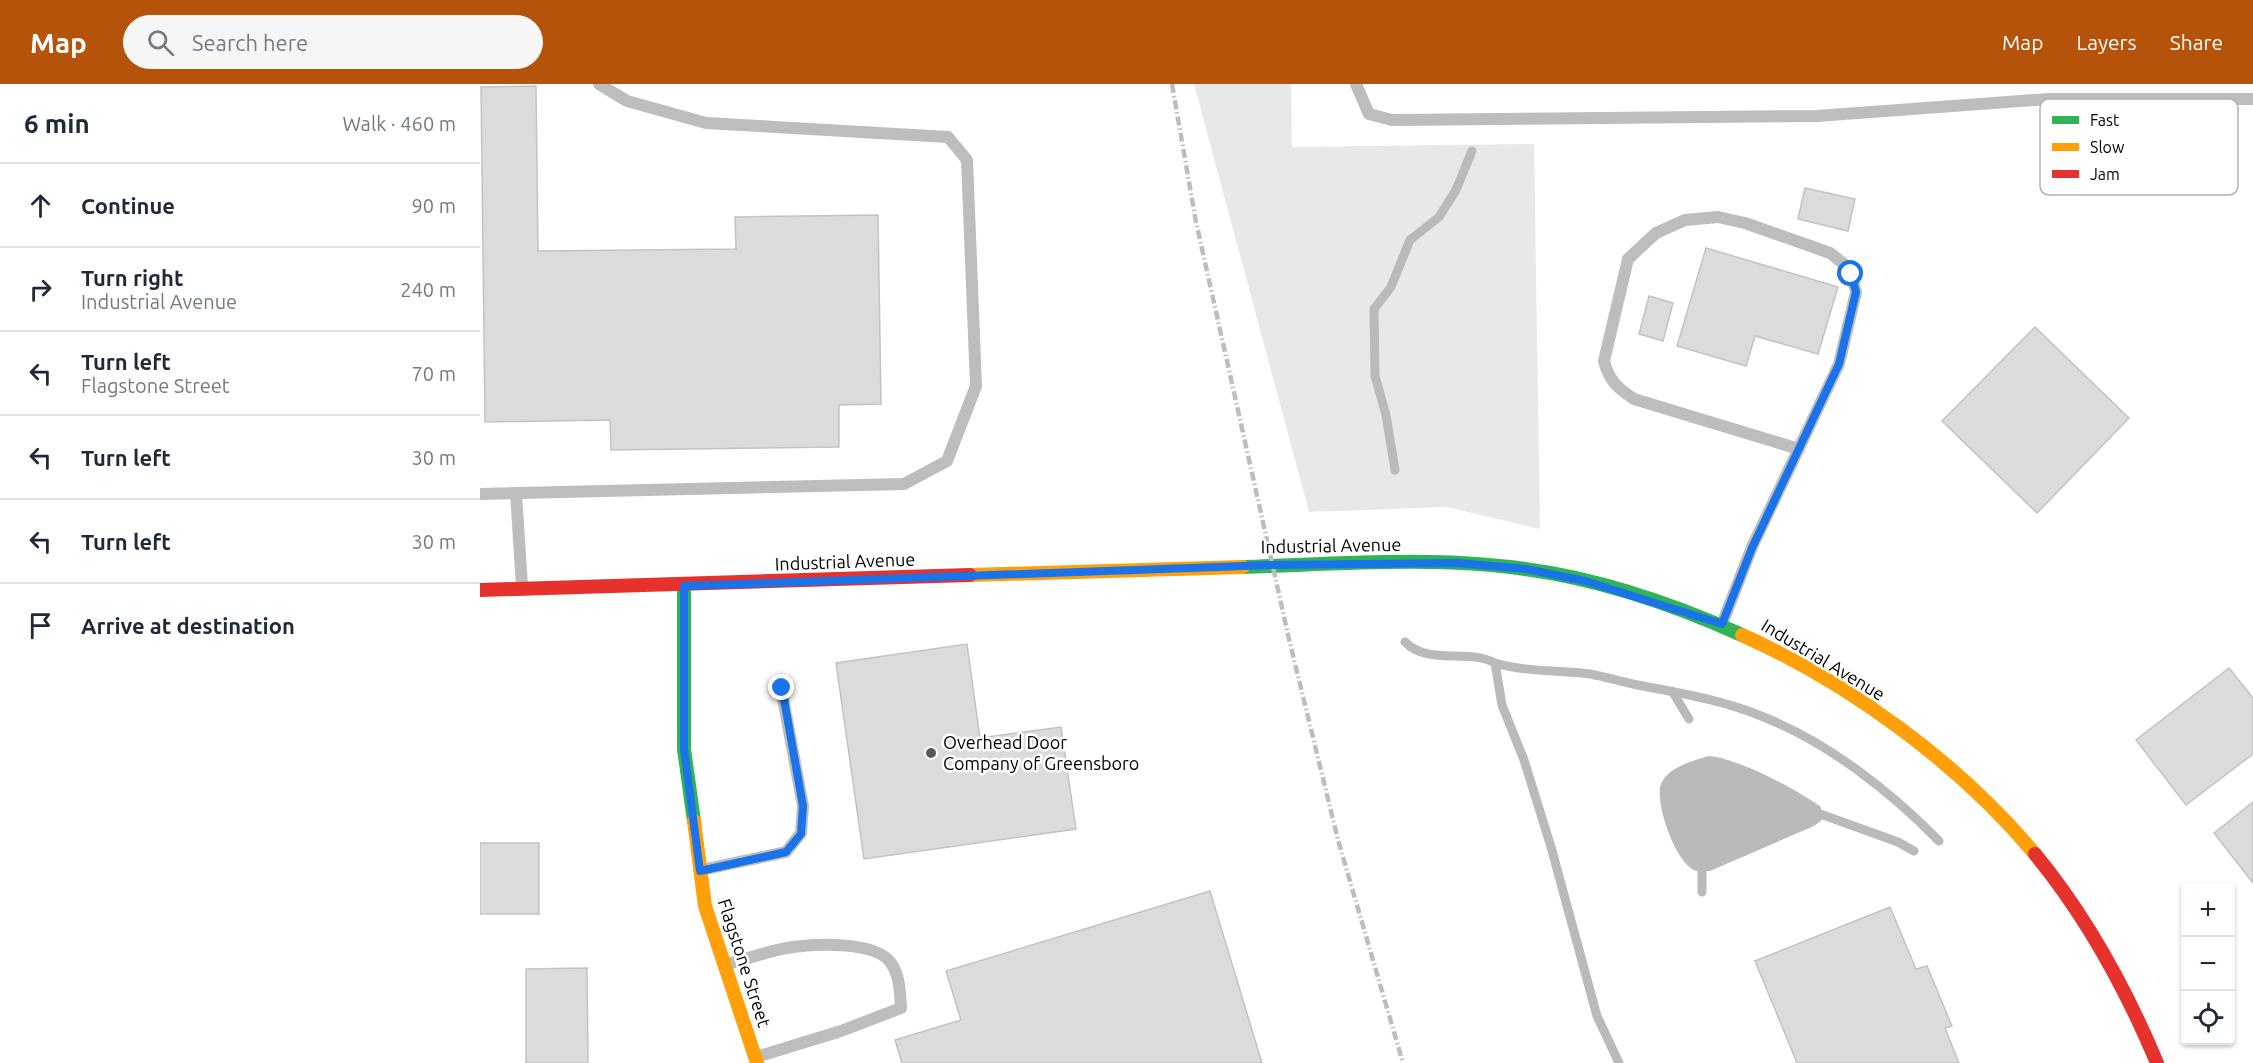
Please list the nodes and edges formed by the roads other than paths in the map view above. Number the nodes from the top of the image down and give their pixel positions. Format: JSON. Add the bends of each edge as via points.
{"nodes":[{"id":1,"x":599,"y":84,"type":"edge"},
{"id":2,"x":1356,"y":84,"type":"edge"},
{"id":3,"x":2049,"y":99,"type":"edge"},
{"id":4,"x":2238,"y":99,"type":"edge"},
{"id":5,"x":2040,"y":100,"type":"edge"},
{"id":6,"x":1799,"y":449,"type":"junction"},
{"id":7,"x":516,"y":493,"type":"junction"},
{"id":8,"x":480,"y":494,"type":"edge"},
{"id":9,"x":684,"y":586,"type":"junction"},
{"id":10,"x":522,"y":589,"type":"junction"},
{"id":11,"x":480,"y":590,"type":"edge"},
{"id":12,"x":1722,"y":624,"type":"junction"},
{"id":13,"x":782,"y":688,"type":"dead end"},
{"id":14,"x":700,"y":871,"type":"junction"},
{"id":15,"x":724,"y":965,"type":"junction"},
{"id":16,"x":756,"y":1060,"type":"edge"},
{"id":17,"x":2157,"y":1063,"type":"edge"}],
"edges":[{"from":1,"to":7,"type":"lane","via":[[627,100],[706,123],[948,137],[968,160],[976,386],[947,461],[903,484]]},
{"from":2,"to":5,"type":"lane","via":[[1369,114],[1392,120],[1817,116]]},
{"from":3,"to":4,"type":"lane"},
{"from":6,"to":6,"type":"lane","via":[[1839,364],[1856,292],[1851,274],[1830,253],[1718,216],[1685,220],[1656,233],[1628,259],[1604,361],[1607,374],[1617,388],[1634,399]]},
{"from":6,"to":12,"type":"lane","via":[[1752,548]]},
{"from":7,"to":8,"type":"lane"},
{"from":7,"to":10,"type":"lane"},
{"from":9,"to":10,"type":"main road","name":"Industrial Avenue"},
{"from":9,"to":12,"type":"main road","name":"Industrial Avenue","via":[[1284,564],[1458,563],[1526,569],[1585,581]]},
{"from":9,"to":14,"type":"main road","name":"Flagstone Street","via":[[684,749]]},
{"from":10,"to":11,"type":"main road","name":"Industrial Avenue"},
{"from":12,"to":17,"type":"main road","name":"Industrial Avenue","via":[[1790,658],[1892,722],[1991,808],[2048,871],[2107,960]]},
{"from":13,"to":14,"type":"lane","via":[[803,806],[801,834],[786,852]]},
{"from":14,"to":15,"type":"main road","name":"Flagstone Street","via":[[705,906]]},
{"from":15,"to":16,"type":"main road","name":"Flagstone Street"},
{"from":15,"to":16,"type":"lane","via":[[791,947],[860,947],[891,962],[898,980],[901,1008]]}]}
